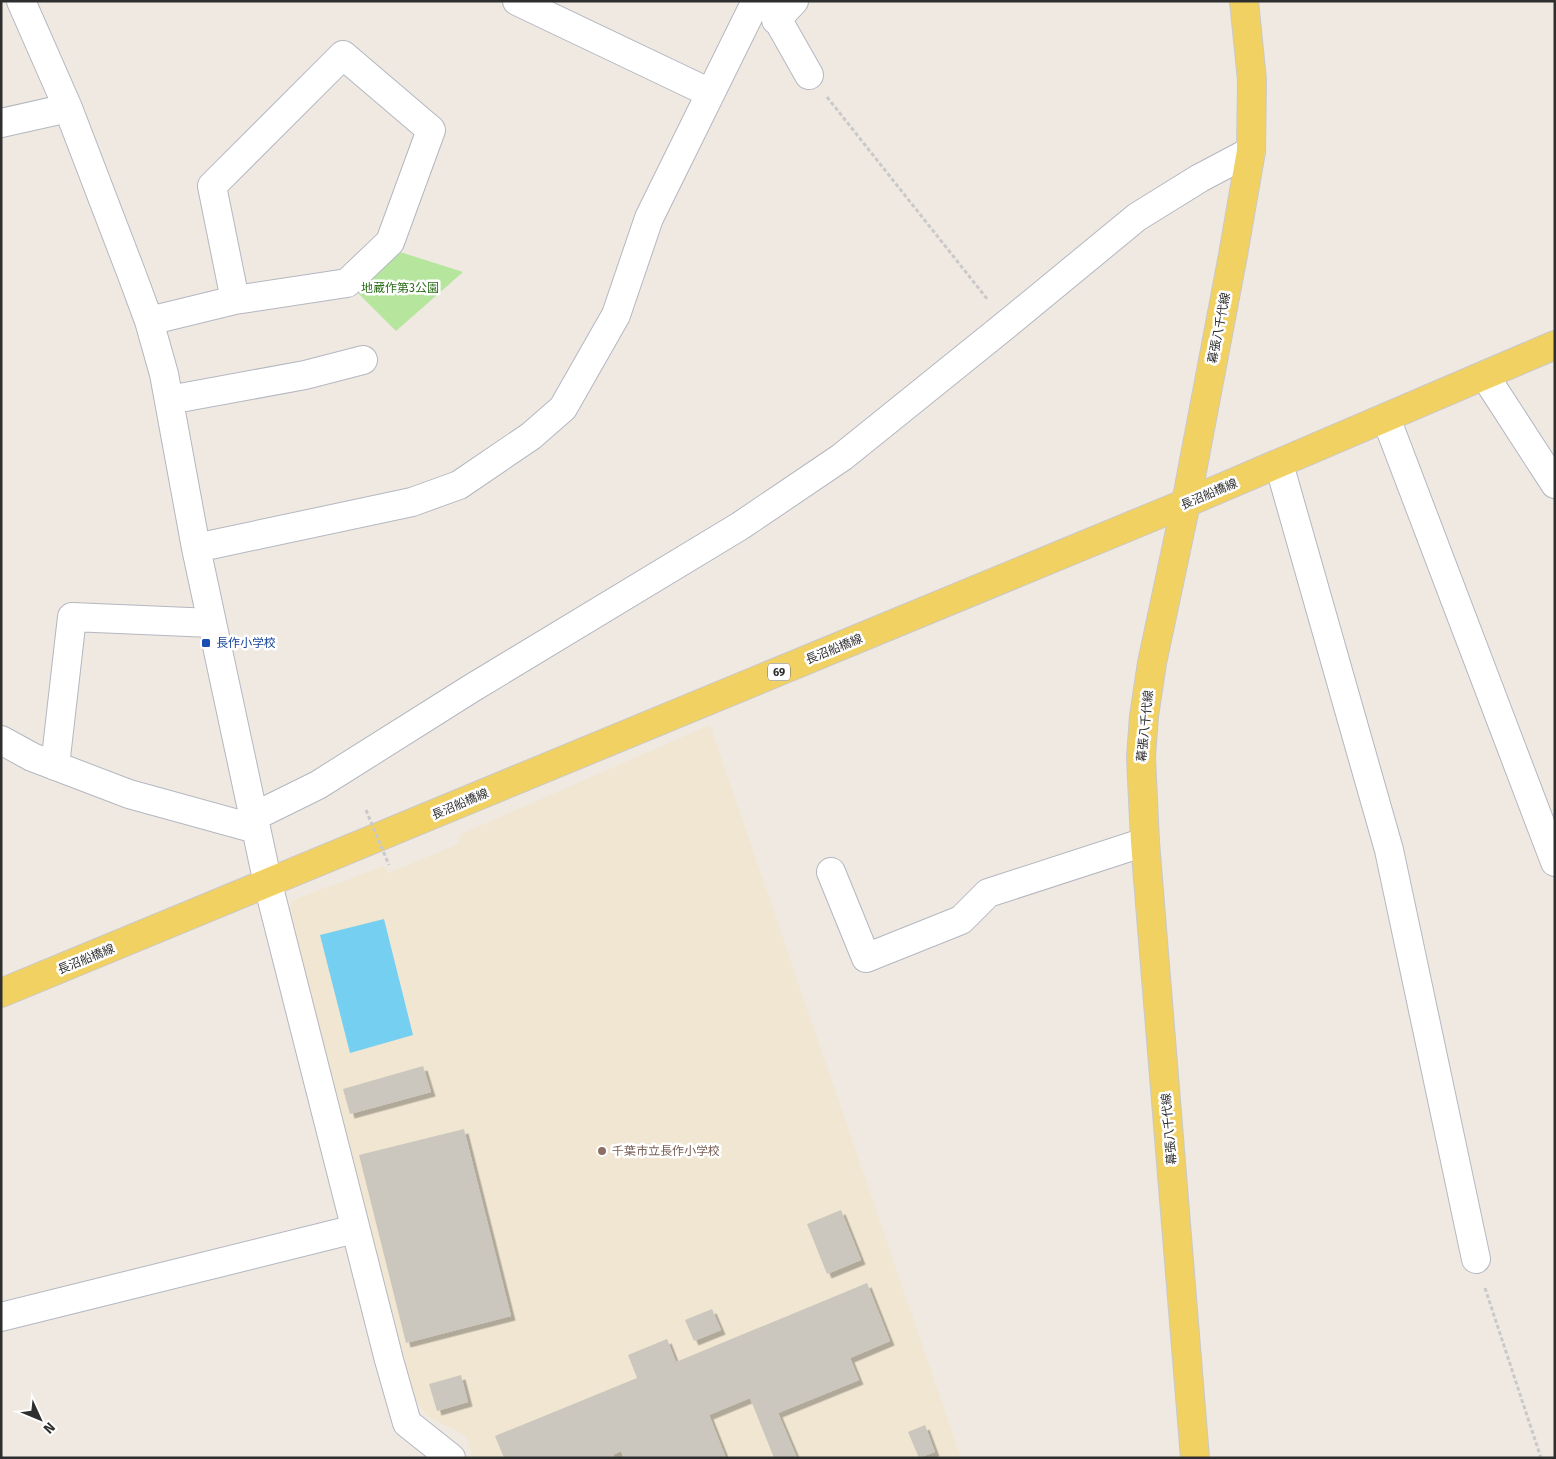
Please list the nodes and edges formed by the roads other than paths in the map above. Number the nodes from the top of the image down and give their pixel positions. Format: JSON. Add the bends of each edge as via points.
{"nodes":[{"id":1,"x":21,"y":1,"type":"edge"},
{"id":2,"x":756,"y":1,"type":"edge"},
{"id":3,"x":1244,"y":1,"type":"edge"},
{"id":4,"x":519,"y":2,"type":"edge"},
{"id":5,"x":779,"y":7,"type":"edge"},
{"id":6,"x":809,"y":75,"type":"road end"},
{"id":7,"x":710,"y":93,"type":"junction"},
{"id":8,"x":68,"y":108,"type":"junction"},
{"id":9,"x":1,"y":123,"type":"edge"},
{"id":10,"x":1251,"y":151,"type":"junction"},
{"id":11,"x":235,"y":300,"type":"junction"},
{"id":12,"x":149,"y":321,"type":"junction"},
{"id":13,"x":1555,"y":346,"type":"edge"},
{"id":14,"x":363,"y":360,"type":"dead end"},
{"id":15,"x":1486,"y":376,"type":"junction"},
{"id":16,"x":169,"y":400,"type":"junction"},
{"id":17,"x":1386,"y":418,"type":"junction"},
{"id":18,"x":1279,"y":464,"type":"junction"},
{"id":19,"x":1555,"y":484,"type":"edge"},
{"id":20,"x":1186,"y":503,"type":"junction"},
{"id":21,"x":196,"y":548,"type":"junction"},
{"id":22,"x":212,"y":623,"type":"junction"},
{"id":23,"x":1,"y":740,"type":"edge"},
{"id":24,"x":55,"y":766,"type":"junction"},
{"id":25,"x":254,"y":823,"type":"junction"},
{"id":26,"x":1145,"y":842,"type":"junction"},
{"id":27,"x":1555,"y":862,"type":"edge"},
{"id":28,"x":831,"y":872,"type":"dead end"},
{"id":29,"x":268,"y":884,"type":"junction"},
{"id":30,"x":1,"y":993,"type":"edge"},
{"id":31,"x":355,"y":1230,"type":"junction"},
{"id":32,"x":1476,"y":1259,"type":"road end"},
{"id":33,"x":1,"y":1317,"type":"edge"},
{"id":34,"x":450,"y":1458,"type":"edge"},
{"id":35,"x":1195,"y":1458,"type":"edge"}],
"edges":[{"from":1,"to":8,"type":"street"},
{"from":2,"to":7,"type":"street"},
{"from":3,"to":10,"type":"main road","name":"幕張八千代線","via":[[1252,80]]},
{"from":4,"to":7,"type":"street"},
{"from":5,"to":6,"type":"street"},
{"from":7,"to":21,"type":"street","via":[[649,218],[616,315],[563,408],[531,436],[452,488],[412,502]]},
{"from":8,"to":9,"type":"street"},
{"from":8,"to":12,"type":"street"},
{"from":10,"to":20,"type":"main road","name":"幕張八千代線"},
{"from":10,"to":25,"type":"street","via":[[1137,216],[842,457],[740,526]]},
{"from":11,"to":11,"type":"street","via":[[347,283],[390,242],[432,130],[343,55],[212,186]]},
{"from":11,"to":12,"type":"street"},
{"from":12,"to":16,"type":"street"},
{"from":13,"to":15,"type":"main road","name":"長沼船橋線","number":"69"},
{"from":14,"to":16,"type":"street","via":[[305,375]]},
{"from":15,"to":17,"type":"main road","name":"長沼船橋線","number":"69"},
{"from":15,"to":19,"type":"street"},
{"from":16,"to":21,"type":"street"},
{"from":17,"to":18,"type":"main road","name":"長沼船橋線","number":"69"},
{"from":17,"to":27,"type":"street"},
{"from":18,"to":20,"type":"main road","name":"長沼船橋線","number":"69"},
{"from":18,"to":32,"type":"street","via":[[1389,850]]},
{"from":20,"to":26,"type":"main road","name":"幕張八千代線","via":[[1144,716],[1140,757]]},
{"from":20,"to":29,"type":"main road","name":"長沼船橋線","number":"69"},
{"from":21,"to":22,"type":"street"},
{"from":22,"to":24,"type":"street","via":[[72,617]]},
{"from":22,"to":25,"type":"street"},
{"from":23,"to":24,"type":"street"},
{"from":24,"to":25,"type":"street","via":[[129,794]]},
{"from":25,"to":29,"type":"street"},
{"from":26,"to":28,"type":"street","via":[[988,894],[960,920],[866,958]]},
{"from":26,"to":35,"type":"main road","name":"幕張八千代線"},
{"from":29,"to":30,"type":"main road","name":"長沼船橋線","number":"69"},
{"from":29,"to":31,"type":"street"},
{"from":31,"to":33,"type":"street"},
{"from":31,"to":34,"type":"street","via":[[407,1423]]}]}
